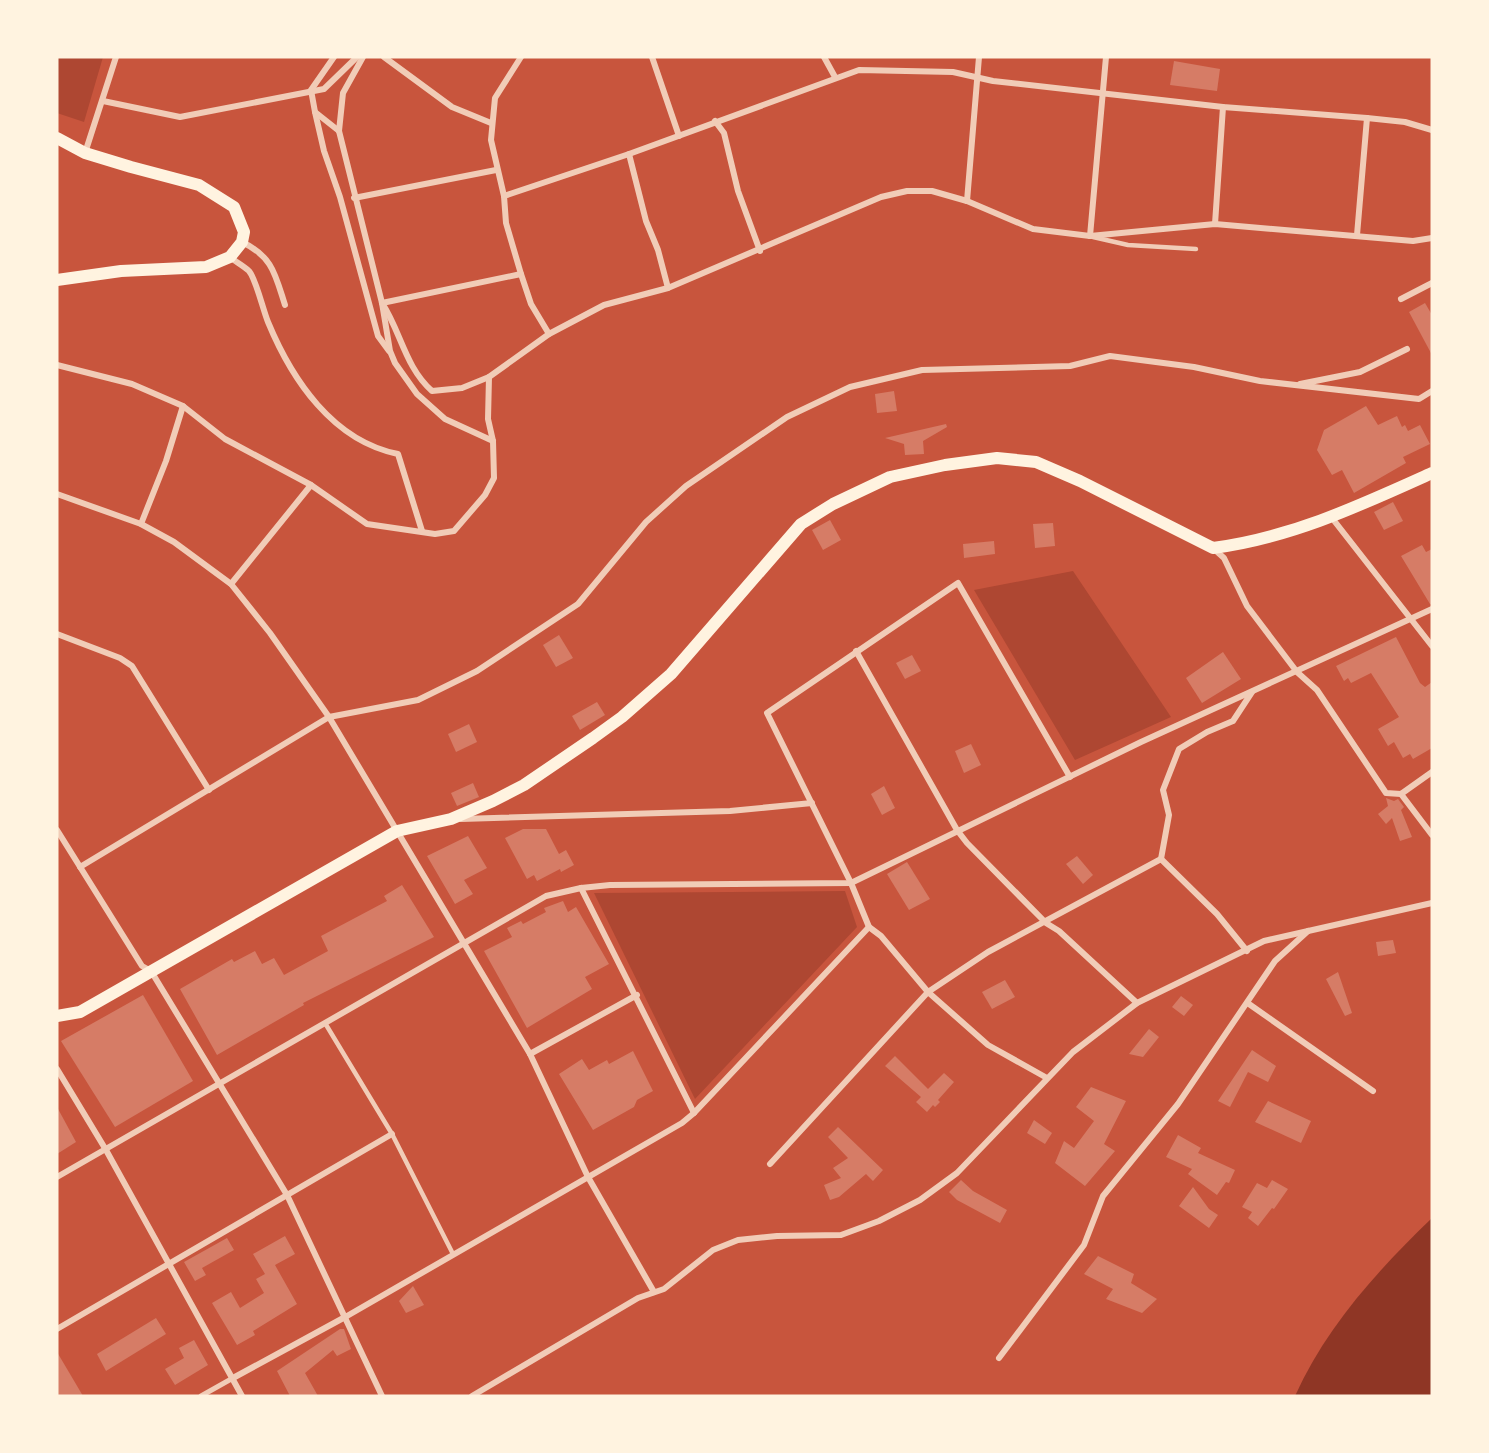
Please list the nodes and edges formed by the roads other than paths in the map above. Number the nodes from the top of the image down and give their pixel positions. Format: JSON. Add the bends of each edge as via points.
{"nodes":[{"id":1,"x":116,"y":57,"type":"edge"},
{"id":2,"x":334,"y":57,"type":"edge"},
{"id":3,"x":357,"y":57,"type":"edge"},
{"id":4,"x":363,"y":57,"type":"edge"},
{"id":5,"x":384,"y":57,"type":"edge"},
{"id":6,"x":521,"y":57,"type":"edge"},
{"id":7,"x":652,"y":57,"type":"edge"},
{"id":8,"x":824,"y":57,"type":"edge"},
{"id":9,"x":979,"y":57,"type":"edge"},
{"id":10,"x":1106,"y":57,"type":"edge"},
{"id":11,"x":835,"y":77,"type":"junction"},
{"id":12,"x":977,"y":78,"type":"junction"},
{"id":13,"x":311,"y":90,"type":"junction"},
{"id":14,"x":1102,"y":93,"type":"junction"},
{"id":15,"x":103,"y":101,"type":"junction"},
{"id":16,"x":1223,"y":107,"type":"junction"},
{"id":17,"x":315,"y":112,"type":"junction"},
{"id":18,"x":1367,"y":118,"type":"junction"},
{"id":19,"x":715,"y":121,"type":"junction"},
{"id":20,"x":491,"y":123,"type":"junction"},
{"id":21,"x":1432,"y":130,"type":"edge"},
{"id":22,"x":339,"y":132,"type":"junction"},
{"id":23,"x":679,"y":136,"type":"junction"},
{"id":24,"x":57,"y":138,"type":"edge"},
{"id":25,"x":85,"y":153,"type":"junction"},
{"id":26,"x":629,"y":154,"type":"junction"},
{"id":27,"x":496,"y":170,"type":"junction"},
{"id":28,"x":504,"y":196,"type":"junction"},
{"id":29,"x":354,"y":198,"type":"junction"},
{"id":30,"x":967,"y":201,"type":"junction"},
{"id":31,"x":1215,"y":224,"type":"junction"},
{"id":32,"x":1357,"y":235,"type":"junction"},
{"id":33,"x":1090,"y":236,"type":"junction"},
{"id":34,"x":1432,"y":238,"type":"edge"},
{"id":35,"x":242,"y":242,"type":"junction"},
{"id":36,"x":1196,"y":249,"type":"dead end"},
{"id":37,"x":759,"y":251,"type":"junction"},
{"id":38,"x":230,"y":257,"type":"junction"},
{"id":39,"x":521,"y":274,"type":"junction"},
{"id":40,"x":57,"y":280,"type":"edge"},
{"id":41,"x":1432,"y":284,"type":"edge"},
{"id":42,"x":668,"y":288,"type":"junction"},
{"id":43,"x":1401,"y":299,"type":"dead end"},
{"id":44,"x":382,"y":303,"type":"junction"},
{"id":45,"x":285,"y":305,"type":"dead end"},
{"id":46,"x":549,"y":334,"type":"junction"},
{"id":47,"x":1407,"y":350,"type":"dead end"},
{"id":48,"x":390,"y":351,"type":"junction"},
{"id":49,"x":57,"y":365,"type":"edge"},
{"id":50,"x":489,"y":377,"type":"junction"},
{"id":51,"x":1296,"y":385,"type":"junction"},
{"id":52,"x":1432,"y":391,"type":"edge"},
{"id":53,"x":183,"y":406,"type":"junction"},
{"id":54,"x":494,"y":441,"type":"junction"},
{"id":55,"x":1432,"y":472,"type":"edge"},
{"id":56,"x":311,"y":485,"type":"junction"},
{"id":57,"x":57,"y":494,"type":"edge"},
{"id":58,"x":1332,"y":518,"type":"junction"},
{"id":59,"x":141,"y":524,"type":"junction"},
{"id":60,"x":422,"y":531,"type":"junction"},
{"id":61,"x":1213,"y":548,"type":"junction"},
{"id":62,"x":231,"y":584,"type":"junction"},
{"id":63,"x":1432,"y":609,"type":"edge"},
{"id":64,"x":1410,"y":619,"type":"junction"},
{"id":65,"x":57,"y":634,"type":"edge"},
{"id":66,"x":1432,"y":646,"type":"edge"},
{"id":67,"x":856,"y":651,"type":"junction"},
{"id":68,"x":1297,"y":672,"type":"junction"},
{"id":69,"x":1252,"y":692,"type":"junction"},
{"id":70,"x":330,"y":717,"type":"junction"},
{"id":71,"x":1432,"y":772,"type":"edge"},
{"id":72,"x":1070,"y":777,"type":"junction"},
{"id":73,"x":209,"y":790,"type":"junction"},
{"id":74,"x":1401,"y":794,"type":"junction"},
{"id":75,"x":812,"y":803,"type":"junction"},
{"id":76,"x":451,"y":819,"type":"junction"},
{"id":77,"x":57,"y":830,"type":"edge"},
{"id":78,"x":957,"y":830,"type":"junction"},
{"id":79,"x":397,"y":831,"type":"junction"},
{"id":80,"x":1432,"y":835,"type":"edge"},
{"id":81,"x":1161,"y":859,"type":"junction"},
{"id":82,"x":80,"y":867,"type":"junction"},
{"id":83,"x":850,"y":883,"type":"junction"},
{"id":84,"x":581,"y":888,"type":"junction"},
{"id":85,"x":1432,"y":903,"type":"edge"},
{"id":86,"x":1046,"y":923,"type":"junction"},
{"id":87,"x":869,"y":927,"type":"junction"},
{"id":88,"x":1309,"y":930,"type":"junction"},
{"id":89,"x":464,"y":941,"type":"junction"},
{"id":90,"x":1247,"y":951,"type":"junction"},
{"id":91,"x":152,"y":971,"type":"junction"},
{"id":92,"x":928,"y":992,"type":"junction"},
{"id":93,"x":637,"y":995,"type":"junction"},
{"id":94,"x":1137,"y":1003,"type":"junction"},
{"id":95,"x":1249,"y":1004,"type":"junction"},
{"id":96,"x":58,"y":1018,"type":"edge"},
{"id":97,"x":325,"y":1023,"type":"junction"},
{"id":98,"x":530,"y":1054,"type":"junction"},
{"id":99,"x":57,"y":1069,"type":"edge"},
{"id":100,"x":1047,"y":1078,"type":"junction"},
{"id":101,"x":220,"y":1085,"type":"junction"},
{"id":102,"x":1373,"y":1092,"type":"dead end"},
{"id":103,"x":694,"y":1113,"type":"junction"},
{"id":104,"x":392,"y":1134,"type":"junction"},
{"id":105,"x":106,"y":1150,"type":"junction"},
{"id":106,"x":770,"y":1164,"type":"dead end"},
{"id":107,"x":57,"y":1177,"type":"edge"},
{"id":108,"x":588,"y":1177,"type":"junction"},
{"id":109,"x":287,"y":1195,"type":"junction"},
{"id":110,"x":453,"y":1254,"type":"junction"},
{"id":111,"x":171,"y":1265,"type":"junction"},
{"id":112,"x":654,"y":1292,"type":"junction"},
{"id":113,"x":347,"y":1317,"type":"junction"},
{"id":114,"x":57,"y":1329,"type":"edge"},
{"id":115,"x":999,"y":1358,"type":"dead end"},
{"id":116,"x":233,"y":1378,"type":"junction"},
{"id":117,"x":201,"y":1396,"type":"edge"},
{"id":118,"x":242,"y":1396,"type":"edge"},
{"id":119,"x":382,"y":1396,"type":"edge"},
{"id":120,"x":472,"y":1396,"type":"edge"}],
"edges":[{"from":1,"to":15,"type":"street"},
{"from":2,"to":13,"type":"street"},
{"from":3,"to":13,"type":"street","via":[[330,85]]},
{"from":4,"to":22,"type":"street","via":[[343,93]]},
{"from":5,"to":20,"type":"street","via":[[452,107]]},
{"from":6,"to":20,"type":"street","via":[[495,98]]},
{"from":7,"to":23,"type":"street"},
{"from":8,"to":11,"type":"street"},
{"from":9,"to":12,"type":"street"},
{"from":10,"to":14,"type":"street"},
{"from":11,"to":12,"type":"street","via":[[859,70],[916,70]]},
{"from":11,"to":19,"type":"street"},
{"from":12,"to":14,"type":"street"},
{"from":12,"to":30,"type":"street"},
{"from":13,"to":15,"type":"street","via":[[180,117]]},
{"from":13,"to":17,"type":"street"},
{"from":14,"to":16,"type":"street"},
{"from":14,"to":33,"type":"street"},
{"from":15,"to":25,"type":"street"},
{"from":16,"to":18,"type":"street"},
{"from":16,"to":31,"type":"street"},
{"from":17,"to":22,"type":"street"},
{"from":17,"to":48,"type":"street","via":[[378,336]]},
{"from":18,"to":21,"type":"street"},
{"from":18,"to":32,"type":"street"},
{"from":19,"to":23,"type":"street"},
{"from":19,"to":37,"type":"street","via":[[724,133],[738,191]]},
{"from":20,"to":27,"type":"street"},
{"from":22,"to":29,"type":"street"},
{"from":23,"to":26,"type":"street"},
{"from":24,"to":25,"type":"main road"},
{"from":25,"to":35,"type":"main road","via":[[200,185],[234,207],[242,222]]},
{"from":26,"to":28,"type":"street"},
{"from":26,"to":42,"type":"street"},
{"from":27,"to":28,"type":"street"},
{"from":27,"to":29,"type":"street"},
{"from":28,"to":39,"type":"street","via":[[506,223]]},
{"from":29,"to":44,"type":"street"},
{"from":30,"to":33,"type":"street","via":[[1033,230]]},
{"from":30,"to":37,"type":"street","via":[[932,191],[881,197]]},
{"from":31,"to":32,"type":"street"},
{"from":31,"to":33,"type":"street"},
{"from":32,"to":34,"type":"street","via":[[1413,241]]},
{"from":33,"to":36,"type":"lane","via":[[1128,245]]},
{"from":35,"to":38,"type":"main road"},
{"from":35,"to":45,"type":"street","via":[[261,250],[269,260]]},
{"from":37,"to":42,"type":"street"},
{"from":38,"to":40,"type":"main road","via":[[206,267],[121,271]]},
{"from":38,"to":60,"type":"street","via":[[249,271],[281,352],[310,398],[376,450],[398,454]]},
{"from":39,"to":44,"type":"street"},
{"from":39,"to":46,"type":"street","via":[[531,304]]},
{"from":41,"to":43,"type":"street"},
{"from":42,"to":46,"type":"street","via":[[604,305]]},
{"from":44,"to":48,"type":"street"},
{"from":44,"to":50,"type":"street","via":[[394,321],[405,355],[432,391],[462,388]]},
{"from":46,"to":50,"type":"street"},
{"from":47,"to":51,"type":"street","via":[[1360,372]]},
{"from":48,"to":54,"type":"street","via":[[417,394],[445,419]]},
{"from":49,"to":53,"type":"street","via":[[132,384]]},
{"from":50,"to":54,"type":"street","via":[[488,419]]},
{"from":51,"to":52,"type":"street","via":[[1419,399]]},
{"from":51,"to":70,"type":"street","via":[[1110,356],[1070,366],[921,370],[850,387],[787,417],[686,486],[646,522],[578,604],[530,638],[477,671],[418,700]]},
{"from":53,"to":56,"type":"street","via":[[225,439]]},
{"from":53,"to":59,"type":"street"},
{"from":54,"to":60,"type":"street","via":[[494,478],[470,516],[454,531]]},
{"from":55,"to":58,"type":"main road"},
{"from":56,"to":60,"type":"street","via":[[367,524]]},
{"from":56,"to":62,"type":"street"},
{"from":57,"to":59,"type":"street"},
{"from":58,"to":61,"type":"main road"},
{"from":58,"to":64,"type":"street"},
{"from":59,"to":62,"type":"street","via":[[174,542]]},
{"from":61,"to":68,"type":"street","via":[[1224,558],[1247,606]]},
{"from":61,"to":76,"type":"main road","via":[[1036,462],[997,458],[890,477],[801,524],[671,674],[622,717],[524,785]]},
{"from":62,"to":70,"type":"street"},
{"from":63,"to":64,"type":"street"},
{"from":64,"to":66,"type":"street"},
{"from":64,"to":68,"type":"street"},
{"from":65,"to":73,"type":"street","via":[[132,666]]},
{"from":67,"to":72,"type":"street","via":[[958,583]]},
{"from":67,"to":75,"type":"street","via":[[767,713]]},
{"from":67,"to":78,"type":"street"},
{"from":68,"to":69,"type":"street"},
{"from":68,"to":74,"type":"street","via":[[1317,690],[1386,793]]},
{"from":69,"to":72,"type":"street"},
{"from":69,"to":81,"type":"street","via":[[1233,721],[1179,749],[1163,790],[1169,815]]},
{"from":70,"to":73,"type":"street"},
{"from":70,"to":79,"type":"street"},
{"from":71,"to":74,"type":"street"},
{"from":72,"to":78,"type":"street"},
{"from":73,"to":82,"type":"street"},
{"from":74,"to":80,"type":"street"},
{"from":75,"to":76,"type":"street","via":[[730,811]]},
{"from":75,"to":83,"type":"street"},
{"from":76,"to":79,"type":"main road"},
{"from":77,"to":82,"type":"street"},
{"from":78,"to":83,"type":"street"},
{"from":78,"to":86,"type":"street"},
{"from":79,"to":89,"type":"street"},
{"from":79,"to":91,"type":"main road"},
{"from":81,"to":86,"type":"street"},
{"from":81,"to":90,"type":"street","via":[[1217,914]]},
{"from":82,"to":91,"type":"street","via":[[142,966]]},
{"from":83,"to":84,"type":"street"},
{"from":83,"to":87,"type":"street"},
{"from":84,"to":89,"type":"street","via":[[546,896]]},
{"from":84,"to":93,"type":"street"},
{"from":85,"to":88,"type":"street"},
{"from":86,"to":92,"type":"street","via":[[988,952]]},
{"from":86,"to":94,"type":"street"},
{"from":87,"to":92,"type":"street"},
{"from":87,"to":103,"type":"street"},
{"from":88,"to":90,"type":"street","via":[[1264,941]]},
{"from":88,"to":95,"type":"street","via":[[1275,961]]},
{"from":89,"to":97,"type":"street"},
{"from":89,"to":98,"type":"street"},
{"from":90,"to":94,"type":"street"},
{"from":91,"to":96,"type":"main road","via":[[80,1012]]},
{"from":91,"to":101,"type":"street"},
{"from":92,"to":100,"type":"street","via":[[988,1045]]},
{"from":92,"to":106,"type":"street"},
{"from":93,"to":98,"type":"street"},
{"from":93,"to":103,"type":"street"},
{"from":94,"to":100,"type":"street","via":[[1072,1052]]},
{"from":95,"to":102,"type":"street"},
{"from":95,"to":115,"type":"street","via":[[1171,1113],[1103,1196],[1084,1245]]},
{"from":97,"to":101,"type":"street"},
{"from":97,"to":104,"type":"lane"},
{"from":98,"to":108,"type":"street"},
{"from":99,"to":105,"type":"street"},
{"from":100,"to":112,"type":"street","via":[[957,1173],[920,1200],[841,1235],[738,1240],[713,1250],[664,1289]]},
{"from":101,"to":105,"type":"street"},
{"from":101,"to":109,"type":"street"},
{"from":103,"to":108,"type":"street"},
{"from":104,"to":109,"type":"street"},
{"from":104,"to":110,"type":"lane"},
{"from":105,"to":107,"type":"street"},
{"from":105,"to":111,"type":"street"},
{"from":108,"to":110,"type":"street"},
{"from":108,"to":112,"type":"street"},
{"from":109,"to":111,"type":"street"},
{"from":109,"to":113,"type":"street"},
{"from":110,"to":113,"type":"street"},
{"from":111,"to":114,"type":"street"},
{"from":111,"to":116,"type":"street"},
{"from":112,"to":120,"type":"street"},
{"from":113,"to":116,"type":"street"},
{"from":113,"to":119,"type":"street"},
{"from":116,"to":117,"type":"street"},
{"from":116,"to":118,"type":"street"}]}
